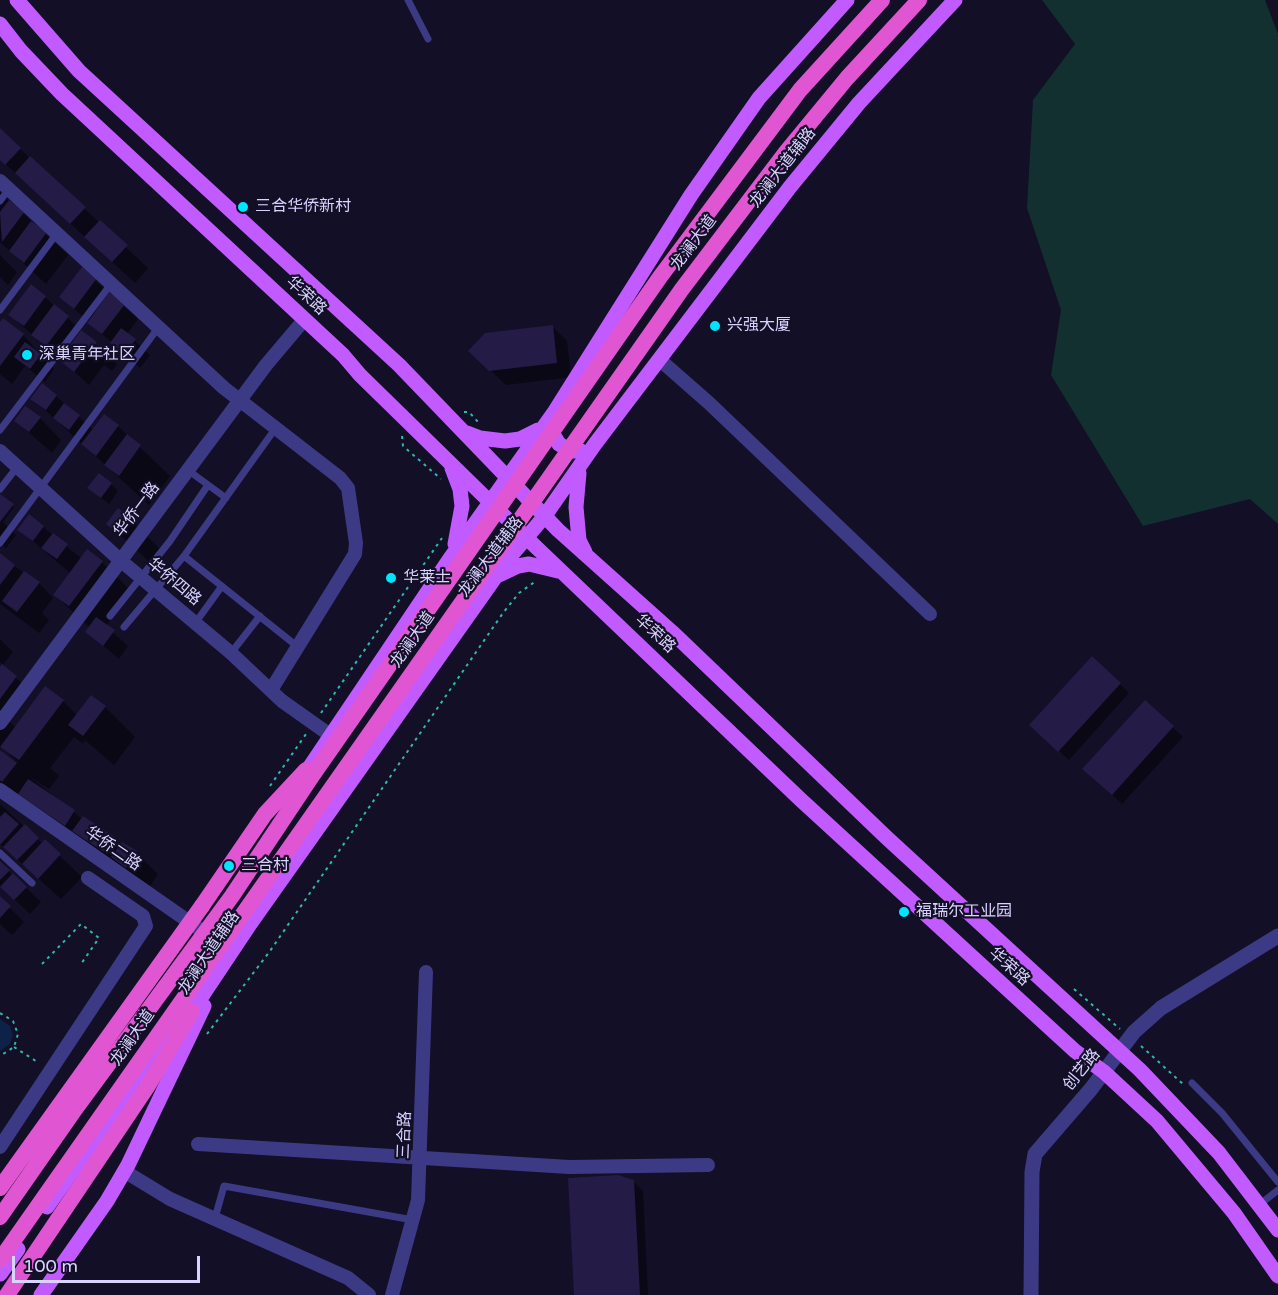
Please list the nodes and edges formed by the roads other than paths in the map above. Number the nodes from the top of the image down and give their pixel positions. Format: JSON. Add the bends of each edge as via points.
{"nodes":[{"id":1,"x":17,"y":0,"type":"edge"},
{"id":2,"x":408,"y":0,"type":"edge"},
{"id":3,"x":847,"y":0,"type":"edge"},
{"id":4,"x":882,"y":0,"type":"edge"},
{"id":5,"x":919,"y":0,"type":"edge"},
{"id":6,"x":955,"y":0,"type":"edge"},
{"id":7,"x":1,"y":27,"type":"edge"},
{"id":8,"x":428,"y":39,"type":"dead end"},
{"id":9,"x":5,"y":185,"type":"edge"},
{"id":10,"x":0,"y":201,"type":"edge"},
{"id":11,"x":58,"y":232,"type":"junction"},
{"id":12,"x":112,"y":282,"type":"junction"},
{"id":13,"x":0,"y":310,"type":"edge"},
{"id":14,"x":304,"y":320,"type":"junction"},
{"id":15,"x":159,"y":326,"type":"junction"},
{"id":16,"x":660,"y":360,"type":"junction"},
{"id":17,"x":240,"y":401,"type":"junction"},
{"id":18,"x":555,"y":411,"type":"junction"},
{"id":19,"x":543,"y":427,"type":"junction"},
{"id":20,"x":0,"y":429,"type":"edge"},
{"id":21,"x":275,"y":429,"type":"junction"},
{"id":22,"x":461,"y":430,"type":"junction"},
{"id":23,"x":595,"y":444,"type":"junction"},
{"id":24,"x":0,"y":451,"type":"edge"},
{"id":25,"x":448,"y":460,"type":"junction"},
{"id":26,"x":18,"y":466,"type":"junction"},
{"id":27,"x":580,"y":467,"type":"junction"},
{"id":28,"x":189,"y":471,"type":"junction"},
{"id":29,"x":506,"y":477,"type":"junction"},
{"id":30,"x":208,"y":484,"type":"junction"},
{"id":31,"x":0,"y":489,"type":"edge"},
{"id":32,"x":42,"y":489,"type":"junction"},
{"id":33,"x":226,"y":498,"type":"junction"},
{"id":34,"x":490,"y":501,"type":"junction"},
{"id":35,"x":544,"y":517,"type":"junction"},
{"id":36,"x":527,"y":537,"type":"junction"},
{"id":37,"x":0,"y":543,"type":"edge"},
{"id":38,"x":454,"y":552,"type":"junction"},
{"id":39,"x":184,"y":556,"type":"junction"},
{"id":40,"x":590,"y":559,"type":"junction"},
{"id":41,"x":120,"y":560,"type":"junction"},
{"id":42,"x":565,"y":573,"type":"junction"},
{"id":43,"x":143,"y":576,"type":"junction"},
{"id":44,"x":496,"y":577,"type":"junction"},
{"id":45,"x":222,"y":586,"type":"junction"},
{"id":46,"x":156,"y":588,"type":"junction"},
{"id":47,"x":930,"y":614,"type":"dead end"},
{"id":48,"x":110,"y":616,"type":"dead end"},
{"id":49,"x":260,"y":616,"type":"junction"},
{"id":50,"x":196,"y":622,"type":"junction"},
{"id":51,"x":124,"y":627,"type":"dead end"},
{"id":52,"x":298,"y":647,"type":"junction"},
{"id":53,"x":231,"y":653,"type":"junction"},
{"id":54,"x":271,"y":690,"type":"junction"},
{"id":55,"x":0,"y":723,"type":"edge"},
{"id":56,"x":330,"y":735,"type":"junction"},
{"id":57,"x":306,"y":770,"type":"junction"},
{"id":58,"x":0,"y":790,"type":"edge"},
{"id":59,"x":0,"y":853,"type":"edge"},
{"id":60,"x":88,"y":878,"type":"dead end"},
{"id":61,"x":32,"y":883,"type":"dead end"},
{"id":62,"x":218,"y":921,"type":"junction"},
{"id":63,"x":1278,"y":936,"type":"edge"},
{"id":64,"x":241,"y":938,"type":"junction"},
{"id":65,"x":205,"y":939,"type":"junction"},
{"id":66,"x":225,"y":961,"type":"junction"},
{"id":67,"x":426,"y":972,"type":"dead end"},
{"id":68,"x":192,"y":1011,"type":"junction"},
{"id":69,"x":1120,"y":1052,"type":"junction"},
{"id":70,"x":49,"y":1070,"type":"junction"},
{"id":71,"x":1104,"y":1072,"type":"junction"},
{"id":72,"x":1189,"y":1085,"type":"road end"},
{"id":73,"x":89,"y":1098,"type":"junction"},
{"id":74,"x":198,"y":1144,"type":"dead end"},
{"id":75,"x":0,"y":1147,"type":"edge"},
{"id":76,"x":420,"y":1160,"type":"junction"},
{"id":77,"x":708,"y":1165,"type":"dead end"},
{"id":78,"x":124,"y":1171,"type":"junction"},
{"id":79,"x":1278,"y":1182,"type":"edge"},
{"id":80,"x":0,"y":1188,"type":"edge"},
{"id":81,"x":1278,"y":1190,"type":"edge"},
{"id":82,"x":1259,"y":1204,"type":"junction"},
{"id":83,"x":0,"y":1217,"type":"edge"},
{"id":84,"x":215,"y":1218,"type":"junction"},
{"id":85,"x":413,"y":1220,"type":"junction"},
{"id":86,"x":0,"y":1224,"type":"edge"},
{"id":87,"x":1278,"y":1230,"type":"edge"},
{"id":88,"x":1,"y":1270,"type":"edge"},
{"id":89,"x":1278,"y":1276,"type":"edge"},
{"id":90,"x":7,"y":1295,"type":"edge"},
{"id":91,"x":41,"y":1295,"type":"edge"},
{"id":92,"x":369,"y":1295,"type":"edge"},
{"id":93,"x":392,"y":1295,"type":"edge"},
{"id":94,"x":1031,"y":1295,"type":"edge"}],
"edges":[{"from":1,"to":22,"type":"main road","name":"华荣路","via":[[79,70],[399,365]]},
{"from":2,"to":8,"type":"lane"},
{"from":3,"to":18,"type":"main road","name":"龙澜大道辅路","via":[[759,98],[691,195]]},
{"from":4,"to":83,"type":"highway","name":"龙澜大道","bridge":true,"via":[[800,90],[660,276],[232,896]]},
{"from":5,"to":88,"type":"highway","name":"龙澜大道","bridge":true,"via":[[799,136],[682,289]]},
{"from":6,"to":16,"type":"main road","name":"龙澜大道辅路","via":[[829,138]]},
{"from":7,"to":14,"type":"main road","name":"华荣路","via":[[62,94]]},
{"from":9,"to":10,"type":"lane"},
{"from":9,"to":11,"type":"street"},
{"from":11,"to":12,"type":"street"},
{"from":11,"to":13,"type":"lane"},
{"from":12,"to":15,"type":"street"},
{"from":12,"to":20,"type":"lane"},
{"from":14,"to":17,"type":"street","name":"华侨一路"},
{"from":14,"to":25,"type":"main road","name":"华荣路"},
{"from":15,"to":17,"type":"street"},
{"from":15,"to":32,"type":"lane"},
{"from":16,"to":23,"type":"main road","name":"龙澜大道辅路"},
{"from":16,"to":47,"type":"street"},
{"from":17,"to":21,"type":"street"},
{"from":17,"to":28,"type":"street","name":"华侨一路"},
{"from":18,"to":19,"type":"main road","name":"龙澜大道辅路"},
{"from":18,"to":23,"type":"main road","via":[[551,431],[563,447],[581,451]]},
{"from":19,"to":22,"type":"main road","via":[[520,439],[506,441],[480,438]]},
{"from":19,"to":29,"type":"main road","name":"龙澜大道辅路"},
{"from":21,"to":33,"type":"lane"},
{"from":21,"to":52,"type":"street","via":[[340,478],[351,500],[356,543],[349,565]]},
{"from":22,"to":29,"type":"main road","name":"华荣路"},
{"from":23,"to":27,"type":"main road","name":"龙澜大道辅路"},
{"from":24,"to":26,"type":"street","name":"华侨四路"},
{"from":25,"to":34,"type":"main road","name":"华荣路"},
{"from":25,"to":38,"type":"main road","via":[[458,482],[462,506]]},
{"from":26,"to":31,"type":"lane"},
{"from":26,"to":32,"type":"street","name":"华侨四路"},
{"from":27,"to":35,"type":"main road","name":"龙澜大道辅路"},
{"from":27,"to":40,"type":"main road","via":[[575,495],[578,530]]},
{"from":28,"to":30,"type":"lane"},
{"from":28,"to":41,"type":"street","name":"华侨一路"},
{"from":29,"to":34,"type":"main road","name":"龙澜大道辅路"},
{"from":29,"to":35,"type":"main road","name":"华荣路"},
{"from":30,"to":33,"type":"lane"},
{"from":30,"to":43,"type":"lane"},
{"from":32,"to":37,"type":"lane"},
{"from":32,"to":41,"type":"street","name":"华侨四路"},
{"from":33,"to":39,"type":"lane"},
{"from":34,"to":36,"type":"main road","name":"华荣路"},
{"from":34,"to":38,"type":"main road","name":"龙澜大道辅路"},
{"from":35,"to":36,"type":"main road","name":"龙澜大道辅路"},
{"from":35,"to":40,"type":"main road","name":"华荣路"},
{"from":36,"to":42,"type":"main road","name":"华荣路"},
{"from":36,"to":44,"type":"main road","name":"龙澜大道辅路"},
{"from":38,"to":44,"type":"main road","via":[[466,544],[486,550],[496,567]]},
{"from":38,"to":56,"type":"main road","name":"龙澜大道辅路"},
{"from":39,"to":45,"type":"lane"},
{"from":39,"to":46,"type":"lane"},
{"from":40,"to":69,"type":"main road","name":"华荣路"},
{"from":41,"to":43,"type":"street","name":"华侨四路"},
{"from":41,"to":55,"type":"street","name":"华侨一路"},
{"from":42,"to":44,"type":"main road","via":[[529,564]]},
{"from":42,"to":71,"type":"main road","name":"华荣路","via":[[836,832],[1075,1051]]},
{"from":43,"to":46,"type":"street","name":"华侨四路"},
{"from":43,"to":48,"type":"lane"},
{"from":44,"to":64,"type":"main road","name":"龙澜大道辅路"},
{"from":45,"to":49,"type":"lane"},
{"from":45,"to":50,"type":"lane"},
{"from":46,"to":50,"type":"street","name":"华侨四路"},
{"from":46,"to":51,"type":"lane"},
{"from":49,"to":52,"type":"lane"},
{"from":49,"to":53,"type":"lane"},
{"from":50,"to":53,"type":"street","name":"华侨四路"},
{"from":52,"to":54,"type":"street"},
{"from":53,"to":54,"type":"street","name":"华侨四路"},
{"from":54,"to":56,"type":"street","name":"华侨四路"},
{"from":56,"to":57,"type":"main road","name":"龙澜大道辅路"},
{"from":57,"to":62,"type":"main road","name":"龙澜大道辅路","via":[[277,831]]},
{"from":57,"to":80,"type":"highway","bridge":true,"via":[[265,814]]},
{"from":58,"to":65,"type":"street","name":"华侨二路"},
{"from":59,"to":61,"type":"lane"},
{"from":60,"to":70,"type":"street","via":[[143,915],[146,926]]},
{"from":62,"to":64,"type":"main road"},
{"from":62,"to":65,"type":"main road","name":"龙澜大道辅路"},
{"from":63,"to":69,"type":"street","name":"创艺路","via":[[1161,1008],[1134,1032]]},
{"from":64,"to":66,"type":"main road","name":"龙澜大道辅路"},
{"from":65,"to":66,"type":"main road"},
{"from":65,"to":73,"type":"main road","name":"龙澜大道辅路"},
{"from":66,"to":68,"type":"main road","name":"龙澜大道辅路"},
{"from":66,"to":78,"type":"main road"},
{"from":67,"to":76,"type":"street","name":"三合路"},
{"from":68,"to":88,"type":"main road","name":"龙澜大道辅路","via":[[153,1058]]},
{"from":68,"to":90,"type":"highway"},
{"from":69,"to":71,"type":"street","name":"创艺路"},
{"from":69,"to":82,"type":"main road","name":"华荣路","via":[[1209,1141]]},
{"from":70,"to":73,"type":"street"},
{"from":70,"to":75,"type":"street"},
{"from":71,"to":89,"type":"main road","name":"华荣路","via":[[1158,1121],[1234,1213]]},
{"from":71,"to":94,"type":"street","name":"创艺路","via":[[1043,1144],[1033,1162]]},
{"from":72,"to":79,"type":"lane","via":[[1222,1113]]},
{"from":73,"to":86,"type":"main road","name":"龙澜大道辅路"},
{"from":74,"to":76,"type":"street"},
{"from":76,"to":77,"type":"street","via":[[569,1167]]},
{"from":76,"to":85,"type":"street","name":"三合路"},
{"from":78,"to":84,"type":"street","via":[[170,1199]]},
{"from":78,"to":91,"type":"main road"},
{"from":81,"to":82,"type":"lane"},
{"from":82,"to":87,"type":"main road","name":"华荣路"},
{"from":84,"to":85,"type":"lane","via":[[224,1186]]},
{"from":84,"to":92,"type":"street","via":[[348,1278]]},
{"from":85,"to":93,"type":"street","name":"三合路"}]}
